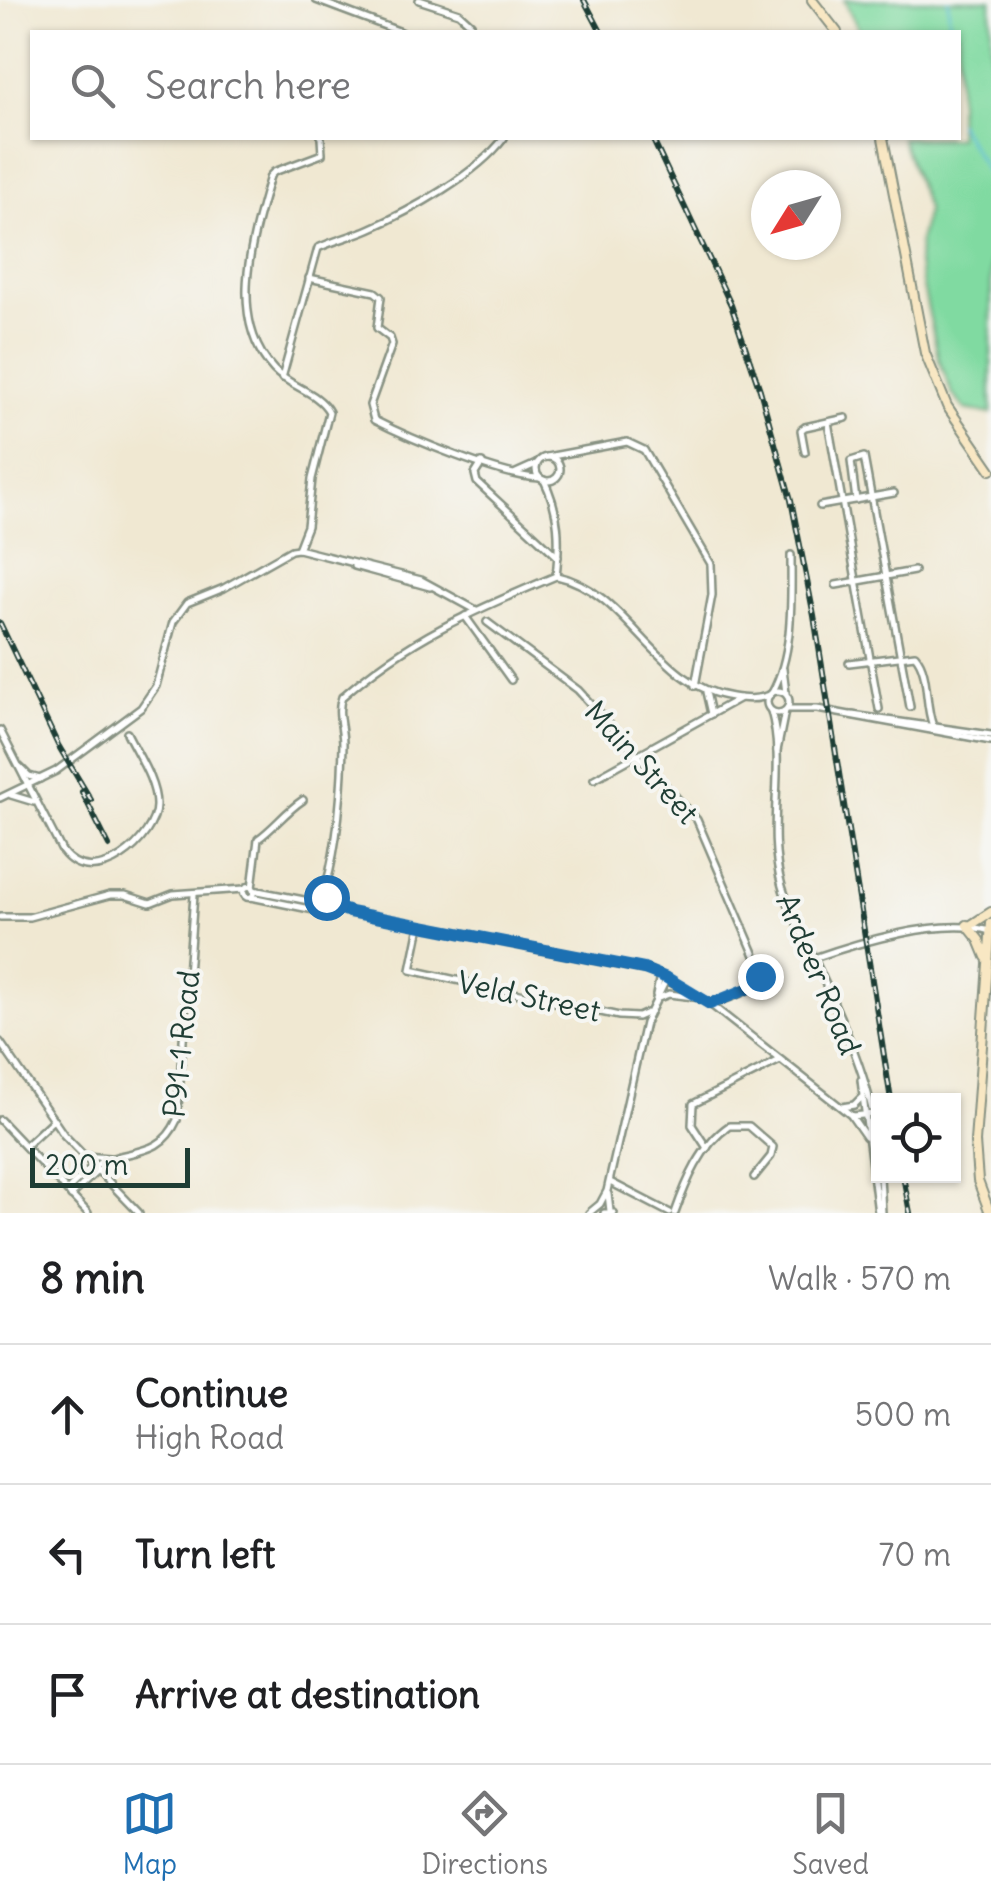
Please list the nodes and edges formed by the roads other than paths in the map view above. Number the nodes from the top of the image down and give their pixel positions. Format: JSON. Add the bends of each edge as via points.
{"nodes":[{"id":1,"x":316,"y":0,"type":"edge"},
{"id":2,"x":419,"y":0,"type":"edge"},
{"id":3,"x":812,"y":0,"type":"edge"},
{"id":4,"x":396,"y":30,"type":"edge"},
{"id":5,"x":468,"y":30,"type":"edge"},
{"id":6,"x":836,"y":30,"type":"edge"},
{"id":7,"x":321,"y":140,"type":"edge"},
{"id":8,"x":502,"y":140,"type":"edge"},
{"id":9,"x":883,"y":140,"type":"edge"},
{"id":10,"x":309,"y":278,"type":"junction"},
{"id":11,"x":282,"y":378,"type":"junction"},
{"id":12,"x":846,"y":418,"type":"dead end"},
{"id":13,"x":828,"y":422,"type":"junction"},
{"id":14,"x":805,"y":452,"type":"dead end"},
{"id":15,"x":564,"y":453,"type":"junction"},
{"id":16,"x":547,"y":457,"type":"junction"},
{"id":17,"x":482,"y":463,"type":"junction"},
{"id":18,"x":537,"y":463,"type":"junction"},
{"id":19,"x":559,"y":466,"type":"junction"},
{"id":20,"x":529,"y":467,"type":"junction"},
{"id":21,"x":990,"y":471,"type":"edge"},
{"id":22,"x":516,"y":473,"type":"junction"},
{"id":23,"x":555,"y":478,"type":"junction"},
{"id":24,"x":539,"y":479,"type":"junction"},
{"id":25,"x":894,"y":492,"type":"dead end"},
{"id":26,"x":873,"y":496,"type":"junction"},
{"id":27,"x":856,"y":500,"type":"junction"},
{"id":28,"x":554,"y":502,"type":"junction"},
{"id":29,"x":842,"y":503,"type":"junction"},
{"id":30,"x":820,"y":506,"type":"dead end"},
{"id":31,"x":298,"y":549,"type":"junction"},
{"id":32,"x":791,"y":555,"type":"dead end"},
{"id":33,"x":558,"y":557,"type":"junction"},
{"id":34,"x":914,"y":571,"type":"dead end"},
{"id":35,"x":556,"y":576,"type":"junction"},
{"id":36,"x":888,"y":576,"type":"junction"},
{"id":37,"x":856,"y":581,"type":"junction"},
{"id":38,"x":836,"y":584,"type":"dead end"},
{"id":39,"x":476,"y":610,"type":"junction"},
{"id":40,"x":465,"y":616,"type":"junction"},
{"id":41,"x":486,"y":622,"type":"dead end"},
{"id":42,"x":901,"y":656,"type":"junction"},
{"id":43,"x":870,"y":660,"type":"junction"},
{"id":44,"x":784,"y":661,"type":"junction"},
{"id":45,"x":849,"y":663,"type":"dead end"},
{"id":46,"x":512,"y":680,"type":"dead end"},
{"id":47,"x":695,"y":686,"type":"junction"},
{"id":48,"x":706,"y":692,"type":"junction"},
{"id":49,"x":771,"y":694,"type":"junction"},
{"id":50,"x":788,"y":696,"type":"junction"},
{"id":51,"x":740,"y":698,"type":"junction"},
{"id":52,"x":751,"y":699,"type":"junction"},
{"id":53,"x":910,"y":707,"type":"dead end"},
{"id":54,"x":879,"y":709,"type":"dead end"},
{"id":55,"x":927,"y":709,"type":"junction"},
{"id":56,"x":770,"y":710,"type":"junction"},
{"id":57,"x":786,"y":710,"type":"junction"},
{"id":58,"x":817,"y":710,"type":"junction"},
{"id":59,"x":711,"y":714,"type":"junction"},
{"id":60,"x":848,"y":715,"type":"junction"},
{"id":61,"x":920,"y":724,"type":"junction"},
{"id":62,"x":934,"y":727,"type":"junction"},
{"id":63,"x":0,"y":730,"type":"edge"},
{"id":64,"x":127,"y":733,"type":"dead end"},
{"id":65,"x":991,"y":738,"type":"edge"},
{"id":66,"x":777,"y":750,"type":"junction"},
{"id":67,"x":640,"y":756,"type":"junction"},
{"id":68,"x":14,"y":761,"type":"junction"},
{"id":69,"x":594,"y":779,"type":"dead end"},
{"id":70,"x":40,"y":780,"type":"junction"},
{"id":71,"x":27,"y":787,"type":"junction"},
{"id":72,"x":8,"y":794,"type":"junction"},
{"id":73,"x":0,"y":798,"type":"edge"},
{"id":74,"x":303,"y":800,"type":"dead end"},
{"id":75,"x":35,"y":801,"type":"junction"},
{"id":76,"x":249,"y":891,"type":"junction"},
{"id":77,"x":194,"y":894,"type":"junction"},
{"id":78,"x":323,"y":906,"type":"junction"},
{"id":79,"x":991,"y":912,"type":"edge"},
{"id":80,"x":0,"y":918,"type":"edge"},
{"id":81,"x":991,"y":923,"type":"edge"},
{"id":82,"x":420,"y":925,"type":"junction"},
{"id":83,"x":969,"y":925,"type":"junction"},
{"id":84,"x":990,"y":930,"type":"edge"},
{"id":85,"x":814,"y":958,"type":"junction"},
{"id":86,"x":988,"y":962,"type":"junction"},
{"id":87,"x":664,"y":976,"type":"junction"},
{"id":88,"x":733,"y":996,"type":"junction"},
{"id":89,"x":696,"y":997,"type":"junction"},
{"id":90,"x":655,"y":998,"type":"junction"},
{"id":91,"x":710,"y":1004,"type":"junction"},
{"id":92,"x":648,"y":1013,"type":"junction"},
{"id":93,"x":728,"y":1018,"type":"junction"},
{"id":94,"x":0,"y":1042,"type":"edge"},
{"id":95,"x":782,"y":1059,"type":"junction"},
{"id":96,"x":860,"y":1078,"type":"junction"},
{"id":97,"x":862,"y":1096,"type":"junction"},
{"id":98,"x":871,"y":1106,"type":"edge"},
{"id":99,"x":842,"y":1107,"type":"junction"},
{"id":100,"x":871,"y":1114,"type":"edge"},
{"id":101,"x":866,"y":1115,"type":"junction"},
{"id":102,"x":852,"y":1116,"type":"junction"},
{"id":103,"x":0,"y":1120,"type":"edge"},
{"id":104,"x":53,"y":1120,"type":"junction"},
{"id":105,"x":25,"y":1146,"type":"junction"},
{"id":106,"x":707,"y":1148,"type":"junction"},
{"id":107,"x":871,"y":1148,"type":"edge"},
{"id":108,"x":871,"y":1151,"type":"edge"},
{"id":109,"x":82,"y":1156,"type":"junction"},
{"id":110,"x":109,"y":1158,"type":"junction"},
{"id":111,"x":118,"y":1159,"type":"junction"},
{"id":112,"x":95,"y":1169,"type":"junction"},
{"id":113,"x":754,"y":1177,"type":"dead end"},
{"id":114,"x":610,"y":1182,"type":"junction"},
{"id":115,"x":876,"y":1183,"type":"edge"},
{"id":116,"x":880,"y":1183,"type":"edge"},
{"id":117,"x":607,"y":1191,"type":"junction"},
{"id":118,"x":69,"y":1193,"type":"junction"},
{"id":119,"x":609,"y":1212,"type":"edge"},
{"id":120,"x":88,"y":1213,"type":"edge"},
{"id":121,"x":139,"y":1213,"type":"edge"},
{"id":122,"x":589,"y":1213,"type":"edge"},
{"id":123,"x":672,"y":1213,"type":"edge"},
{"id":124,"x":880,"y":1213,"type":"edge"},
{"id":125,"x":990,"y":1213,"type":"edge"}],
"edges":[{"from":1,"to":4,"type":"street"},
{"from":2,"to":5,"type":"street","via":[[465,16]]},
{"from":3,"to":6,"type":"main road"},
{"from":7,"to":11,"type":"street","via":[[322,154],[270,176],[245,295],[260,346]]},
{"from":8,"to":10,"type":"street","via":[[429,197],[318,248]]},
{"from":9,"to":21,"type":"main road","via":[[925,353],[948,406]]},
{"from":10,"to":11,"type":"street"},
{"from":10,"to":17,"type":"street","via":[[382,298],[377,328],[392,344],[370,406],[374,420]]},
{"from":11,"to":31,"type":"street","via":[[325,404],[330,416]]},
{"from":12,"to":13,"type":"street"},
{"from":13,"to":14,"type":"street","via":[[801,430]]},
{"from":13,"to":29,"type":"street"},
{"from":15,"to":16,"type":"street"},
{"from":15,"to":19,"type":"street"},
{"from":15,"to":47,"type":"street","via":[[627,442],[641,447],[711,564],[712,595]]},
{"from":16,"to":18,"type":"street"},
{"from":16,"to":19,"type":"street"},
{"from":17,"to":22,"type":"street"},
{"from":17,"to":33,"type":"street","via":[[476,482]]},
{"from":18,"to":20,"type":"street"},
{"from":18,"to":24,"type":"street"},
{"from":19,"to":23,"type":"street"},
{"from":20,"to":22,"type":"street"},
{"from":20,"to":24,"type":"street"},
{"from":22,"to":24,"type":"street"},
{"from":23,"to":24,"type":"street"},
{"from":23,"to":28,"type":"street"},
{"from":24,"to":28,"type":"street"},
{"from":25,"to":26,"type":"street"},
{"from":26,"to":27,"type":"street"},
{"from":26,"to":27,"type":"street","via":[[865,458],[853,459]]},
{"from":26,"to":36,"type":"street"},
{"from":27,"to":29,"type":"street"},
{"from":28,"to":33,"type":"street"},
{"from":29,"to":30,"type":"street"},
{"from":29,"to":37,"type":"street"},
{"from":31,"to":39,"type":"street","via":[[401,573]]},
{"from":31,"to":70,"type":"street","via":[[187,603],[170,629],[146,702]]},
{"from":32,"to":44,"type":"street"},
{"from":33,"to":35,"type":"street"},
{"from":34,"to":36,"type":"street"},
{"from":35,"to":39,"type":"street"},
{"from":35,"to":47,"type":"street","via":[[587,588]]},
{"from":36,"to":37,"type":"street"},
{"from":36,"to":42,"type":"street"},
{"from":37,"to":38,"type":"street"},
{"from":37,"to":43,"type":"street"},
{"from":39,"to":40,"type":"street"},
{"from":40,"to":46,"type":"street"},
{"from":40,"to":78,"type":"street","via":[[410,644],[342,698],[343,747]]},
{"from":41,"to":67,"type":"street","name":"Main Street","via":[[563,677]]},
{"from":42,"to":43,"type":"street"},
{"from":42,"to":53,"type":"street"},
{"from":42,"to":55,"type":"street","via":[[922,662]]},
{"from":43,"to":45,"type":"street"},
{"from":43,"to":54,"type":"street"},
{"from":44,"to":49,"type":"street"},
{"from":44,"to":50,"type":"street"},
{"from":47,"to":48,"type":"street"},
{"from":48,"to":51,"type":"street"},
{"from":48,"to":59,"type":"street"},
{"from":49,"to":50,"type":"street"},
{"from":49,"to":52,"type":"street"},
{"from":49,"to":56,"type":"street"},
{"from":50,"to":57,"type":"street"},
{"from":50,"to":58,"type":"street"},
{"from":51,"to":52,"type":"street"},
{"from":51,"to":59,"type":"street"},
{"from":52,"to":56,"type":"street"},
{"from":55,"to":61,"type":"street"},
{"from":55,"to":62,"type":"street"},
{"from":56,"to":57,"type":"street"},
{"from":56,"to":66,"type":"street","name":"Ardeer Road"},
{"from":57,"to":58,"type":"street"},
{"from":57,"to":66,"type":"street","name":"Ardeer Road"},
{"from":58,"to":60,"type":"street"},
{"from":59,"to":67,"type":"street"},
{"from":60,"to":61,"type":"street"},
{"from":60,"to":65,"type":"street"},
{"from":61,"to":62,"type":"street"},
{"from":62,"to":65,"type":"street"},
{"from":63,"to":68,"type":"street"},
{"from":64,"to":75,"type":"street","via":[[156,806],[124,853],[98,868],[77,866]]},
{"from":66,"to":85,"type":"street","name":"Ardeer Road","via":[[777,866]]},
{"from":67,"to":69,"type":"street"},
{"from":67,"to":88,"type":"street","name":"Main Street","via":[[697,820],[760,967],[758,982]]},
{"from":68,"to":70,"type":"street"},
{"from":68,"to":71,"type":"street"},
{"from":70,"to":71,"type":"street"},
{"from":70,"to":75,"type":"street"},
{"from":71,"to":72,"type":"street"},
{"from":71,"to":75,"type":"street"},
{"from":72,"to":73,"type":"street"},
{"from":72,"to":75,"type":"street"},
{"from":74,"to":76,"type":"street","via":[[258,839]]},
{"from":76,"to":77,"type":"street"},
{"from":76,"to":78,"type":"street"},
{"from":77,"to":80,"type":"street","via":[[150,903],[110,895]]},
{"from":77,"to":111,"type":"street","name":"P91-1 Road","via":[[178,1120],[152,1148]]},
{"from":78,"to":82,"type":"street"},
{"from":79,"to":83,"type":"main road"},
{"from":81,"to":84,"type":"main road"},
{"from":82,"to":87,"type":"street"},
{"from":82,"to":92,"type":"street","name":"Veld Street","via":[[411,970],[620,1016]]},
{"from":83,"to":84,"type":"street"},
{"from":83,"to":85,"type":"street","via":[[860,942]]},
{"from":83,"to":86,"type":"main road"},
{"from":84,"to":86,"type":"main road"},
{"from":85,"to":96,"type":"street","name":"Ardeer Road"},
{"from":86,"to":125,"type":"main road","via":[[975,1155]]},
{"from":87,"to":89,"type":"street"},
{"from":87,"to":90,"type":"street"},
{"from":88,"to":91,"type":"street"},
{"from":88,"to":93,"type":"street"},
{"from":89,"to":90,"type":"street"},
{"from":89,"to":91,"type":"street"},
{"from":90,"to":92,"type":"street"},
{"from":91,"to":93,"type":"street"},
{"from":92,"to":114,"type":"street"},
{"from":93,"to":95,"type":"street"},
{"from":94,"to":104,"type":"street"},
{"from":95,"to":99,"type":"street"},
{"from":95,"to":106,"type":"street","via":[[693,1104],[692,1126]]},
{"from":96,"to":97,"type":"street","name":"Ardeer Road"},
{"from":96,"to":98,"type":"street","name":"Ardeer Road"},
{"from":97,"to":99,"type":"street"},
{"from":97,"to":101,"type":"street","name":"Ardeer Road"},
{"from":99,"to":102,"type":"street"},
{"from":100,"to":101,"type":"street"},
{"from":101,"to":102,"type":"street"},
{"from":101,"to":107,"type":"street","name":"Ardeer Road"},
{"from":102,"to":108,"type":"street"},
{"from":103,"to":105,"type":"street"},
{"from":104,"to":105,"type":"street"},
{"from":104,"to":109,"type":"street"},
{"from":105,"to":118,"type":"street"},
{"from":106,"to":113,"type":"street","via":[[728,1126],[756,1130],[773,1150]]},
{"from":106,"to":123,"type":"street"},
{"from":109,"to":110,"type":"street"},
{"from":109,"to":112,"type":"street"},
{"from":110,"to":111,"type":"street"},
{"from":110,"to":112,"type":"street"},
{"from":111,"to":112,"type":"street","name":"P91-1 Road"},
{"from":112,"to":118,"type":"street"},
{"from":112,"to":121,"type":"street"},
{"from":114,"to":117,"type":"street"},
{"from":114,"to":123,"type":"street"},
{"from":115,"to":124,"type":"street","name":"Ardeer Road"},
{"from":116,"to":124,"type":"street","name":"Ardeer Road"},
{"from":117,"to":119,"type":"street"},
{"from":117,"to":122,"type":"street"},
{"from":118,"to":120,"type":"street"}]}
